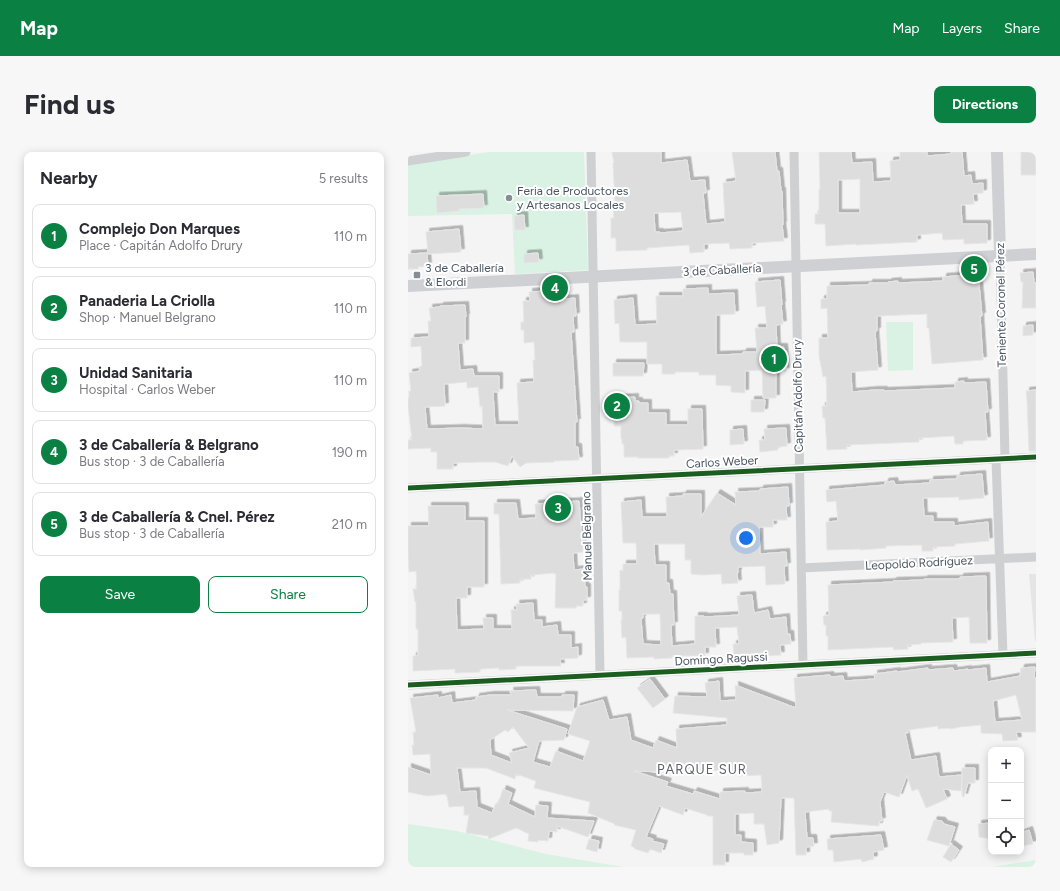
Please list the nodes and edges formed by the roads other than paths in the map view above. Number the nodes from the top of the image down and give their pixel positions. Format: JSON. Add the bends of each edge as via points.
{"nodes":[{"id":1,"x":466,"y":152,"type":"edge"},
{"id":2,"x":591,"y":152,"type":"edge"},
{"id":3,"x":794,"y":152,"type":"edge"},
{"id":4,"x":997,"y":152,"type":"edge"},
{"id":5,"x":408,"y":161,"type":"edge"},
{"id":6,"x":1036,"y":254,"type":"edge"},
{"id":7,"x":1000,"y":256,"type":"junction"},
{"id":8,"x":796,"y":266,"type":"junction"},
{"id":9,"x":593,"y":276,"type":"junction"},
{"id":10,"x":408,"y":286,"type":"edge"},
{"id":11,"x":1036,"y":457,"type":"edge"},
{"id":12,"x":1000,"y":459,"type":"junction"},
{"id":13,"x":800,"y":468,"type":"junction"},
{"id":14,"x":596,"y":478,"type":"junction"},
{"id":15,"x":408,"y":488,"type":"edge"},
{"id":16,"x":1036,"y":557,"type":"edge"},
{"id":17,"x":1000,"y":559,"type":"junction"},
{"id":18,"x":801,"y":568,"type":"junction"},
{"id":19,"x":1036,"y":653,"type":"edge"},
{"id":20,"x":1003,"y":655,"type":"junction"},
{"id":21,"x":803,"y":665,"type":"junction"},
{"id":22,"x":600,"y":675,"type":"junction"},
{"id":23,"x":408,"y":685,"type":"edge"}],
"edges":[{"from":1,"to":5,"type":"street"},
{"from":2,"to":9,"type":"street","name":"Manuel Belgrano"},
{"from":3,"to":8,"type":"street","name":"Capitán Adolfo Drury"},
{"from":4,"to":7,"type":"main road","name":"Teniente Coronel Pérez"},
{"from":6,"to":7,"type":"main road","name":"3 de Caballería"},
{"from":7,"to":8,"type":"main road","name":"3 de Caballería"},
{"from":7,"to":12,"type":"street","name":"Teniente Coronel Pérez"},
{"from":8,"to":9,"type":"main road","name":"3 de Caballería"},
{"from":8,"to":13,"type":"street","name":"Capitán Adolfo Drury"},
{"from":9,"to":10,"type":"main road","name":"3 de Caballería"},
{"from":9,"to":14,"type":"street","name":"Manuel Belgrano"},
{"from":11,"to":12,"type":"street","name":"Carlos Weber"},
{"from":12,"to":13,"type":"street","name":"Carlos Weber"},
{"from":12,"to":17,"type":"street","name":"Teniente Coronel Pérez"},
{"from":13,"to":14,"type":"street","name":"Carlos Weber"},
{"from":13,"to":18,"type":"street","name":"Capitán Adolfo Drury"},
{"from":14,"to":15,"type":"street","name":"Carlos Weber"},
{"from":14,"to":22,"type":"street","name":"Manuel Belgrano"},
{"from":16,"to":17,"type":"street","name":"Leopoldo Rodríguez"},
{"from":17,"to":18,"type":"street","name":"Leopoldo Rodríguez"},
{"from":17,"to":20,"type":"street","name":"Teniente Coronel Pérez"},
{"from":18,"to":21,"type":"street","name":"Capitán Adolfo Drury"},
{"from":19,"to":20,"type":"street","name":"Domingo Ragussi"},
{"from":20,"to":21,"type":"street","name":"Domingo Ragussi"},
{"from":21,"to":22,"type":"street","name":"Domingo Ragussi"},
{"from":22,"to":23,"type":"street","name":"Domingo Ragussi"}]}
